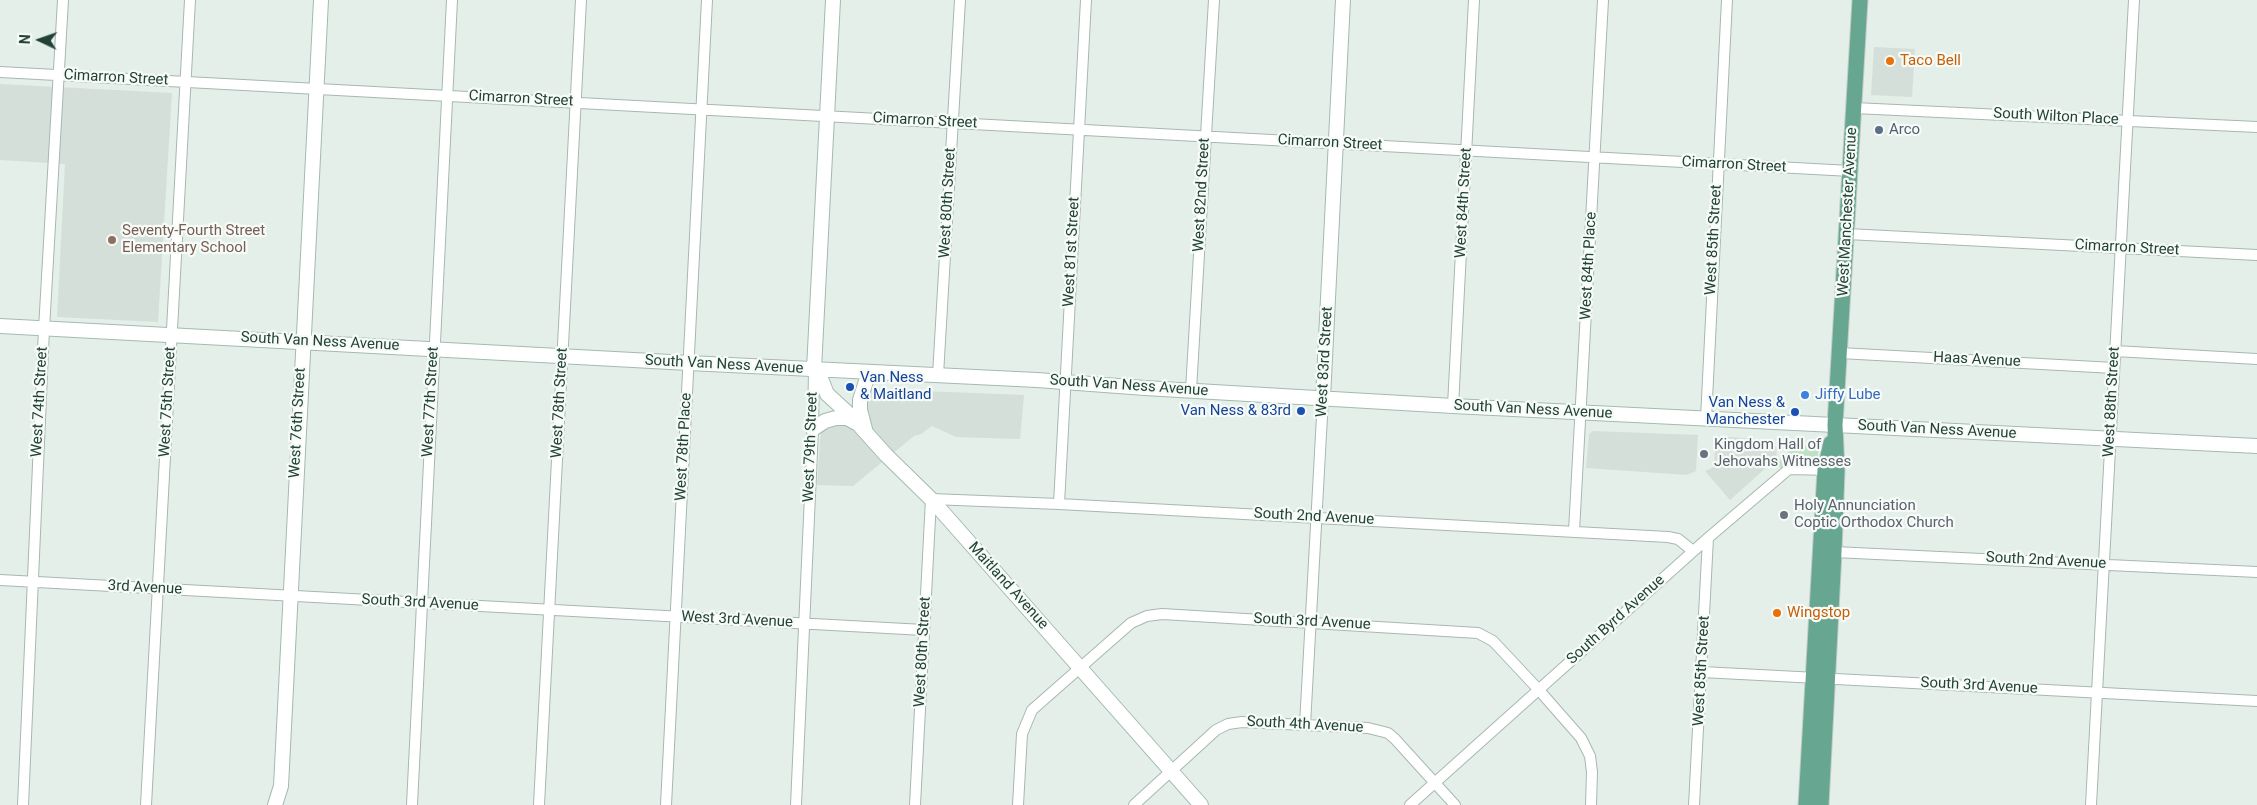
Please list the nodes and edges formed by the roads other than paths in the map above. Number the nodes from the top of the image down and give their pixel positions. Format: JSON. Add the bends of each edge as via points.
{"nodes":[{"id":1,"x":63,"y":0,"type":"edge"},
{"id":2,"x":190,"y":0,"type":"edge"},
{"id":3,"x":321,"y":0,"type":"edge"},
{"id":4,"x":452,"y":0,"type":"edge"},
{"id":5,"x":581,"y":0,"type":"edge"},
{"id":6,"x":707,"y":0,"type":"edge"},
{"id":7,"x":833,"y":0,"type":"edge"},
{"id":8,"x":960,"y":0,"type":"edge"},
{"id":9,"x":1086,"y":0,"type":"edge"},
{"id":10,"x":1214,"y":0,"type":"edge"},
{"id":11,"x":1343,"y":0,"type":"edge"},
{"id":12,"x":1474,"y":0,"type":"edge"},
{"id":13,"x":1603,"y":0,"type":"edge"},
{"id":14,"x":1727,"y":0,"type":"edge"},
{"id":15,"x":1860,"y":0,"type":"edge"},
{"id":16,"x":2134,"y":0,"type":"edge"},
{"id":17,"x":0,"y":72,"type":"edge"},
{"id":18,"x":58,"y":76,"type":"junction"},
{"id":19,"x":186,"y":82,"type":"junction"},
{"id":20,"x":316,"y":88,"type":"junction"},
{"id":21,"x":446,"y":95,"type":"junction"},
{"id":22,"x":576,"y":101,"type":"junction"},
{"id":23,"x":1854,"y":108,"type":"junction"},
{"id":24,"x":702,"y":109,"type":"junction"},
{"id":25,"x":827,"y":115,"type":"junction"},
{"id":26,"x":2128,"y":121,"type":"junction"},
{"id":27,"x":953,"y":122,"type":"junction"},
{"id":28,"x":2257,"y":127,"type":"edge"},
{"id":29,"x":1078,"y":130,"type":"junction"},
{"id":30,"x":1206,"y":137,"type":"junction"},
{"id":31,"x":1336,"y":143,"type":"junction"},
{"id":32,"x":1466,"y":151,"type":"junction"},
{"id":33,"x":1595,"y":158,"type":"junction"},
{"id":34,"x":1718,"y":165,"type":"junction"},
{"id":35,"x":1851,"y":171,"type":"junction"},
{"id":36,"x":1848,"y":234,"type":"junction"},
{"id":37,"x":2121,"y":247,"type":"junction"},
{"id":38,"x":2257,"y":255,"type":"edge"},
{"id":39,"x":0,"y":326,"type":"edge"},
{"id":40,"x":44,"y":329,"type":"junction"},
{"id":41,"x":172,"y":335,"type":"junction"},
{"id":42,"x":302,"y":341,"type":"junction"},
{"id":43,"x":433,"y":348,"type":"junction"},
{"id":44,"x":2115,"y":351,"type":"junction"},
{"id":45,"x":1840,"y":353,"type":"junction"},
{"id":46,"x":563,"y":356,"type":"junction"},
{"id":47,"x":2257,"y":359,"type":"edge"},
{"id":48,"x":689,"y":363,"type":"junction"},
{"id":49,"x":2114,"y":368,"type":"junction"},
{"id":50,"x":814,"y":369,"type":"junction"},
{"id":51,"x":869,"y":372,"type":"junction"},
{"id":52,"x":938,"y":375,"type":"junction"},
{"id":53,"x":1066,"y":382,"type":"junction"},
{"id":54,"x":1191,"y":390,"type":"junction"},
{"id":55,"x":1323,"y":398,"type":"junction"},
{"id":56,"x":1453,"y":406,"type":"junction"},
{"id":57,"x":1580,"y":413,"type":"junction"},
{"id":58,"x":1706,"y":419,"type":"junction"},
{"id":59,"x":1835,"y":425,"type":"junction"},
{"id":60,"x":862,"y":428,"type":"junction"},
{"id":61,"x":813,"y":429,"type":"junction"},
{"id":62,"x":2110,"y":440,"type":"junction"},
{"id":63,"x":2257,"y":446,"type":"edge"},
{"id":64,"x":1831,"y":470,"type":"junction"},
{"id":65,"x":931,"y":499,"type":"junction"},
{"id":66,"x":1059,"y":504,"type":"junction"},
{"id":67,"x":1315,"y":518,"type":"junction"},
{"id":68,"x":1574,"y":531,"type":"junction"},
{"id":69,"x":1708,"y":538,"type":"junction"},
{"id":70,"x":1693,"y":551,"type":"junction"},
{"id":71,"x":1834,"y":552,"type":"junction"},
{"id":72,"x":2104,"y":564,"type":"junction"},
{"id":73,"x":2257,"y":572,"type":"edge"},
{"id":74,"x":0,"y":580,"type":"edge"},
{"id":75,"x":33,"y":582,"type":"junction"},
{"id":76,"x":158,"y":589,"type":"junction"},
{"id":77,"x":290,"y":596,"type":"junction"},
{"id":78,"x":421,"y":603,"type":"junction"},
{"id":79,"x":549,"y":610,"type":"junction"},
{"id":80,"x":676,"y":617,"type":"junction"},
{"id":81,"x":1310,"y":621,"type":"junction"},
{"id":82,"x":804,"y":624,"type":"junction"},
{"id":83,"x":924,"y":630,"type":"junction"},
{"id":84,"x":1080,"y":666,"type":"junction"},
{"id":85,"x":1702,"y":672,"type":"junction"},
{"id":86,"x":1822,"y":677,"type":"junction"},
{"id":87,"x":1538,"y":688,"type":"junction"},
{"id":88,"x":2097,"y":692,"type":"junction"},
{"id":89,"x":2257,"y":701,"type":"edge"},
{"id":90,"x":1305,"y":725,"type":"junction"},
{"id":91,"x":1171,"y":770,"type":"junction"},
{"id":92,"x":1435,"y":782,"type":"junction"},
{"id":93,"x":281,"y":786,"type":"junction"},
{"id":94,"x":23,"y":805,"type":"edge"},
{"id":95,"x":146,"y":805,"type":"edge"},
{"id":96,"x":275,"y":805,"type":"edge"},
{"id":97,"x":284,"y":805,"type":"edge"},
{"id":98,"x":412,"y":805,"type":"edge"},
{"id":99,"x":539,"y":805,"type":"edge"},
{"id":100,"x":666,"y":805,"type":"edge"},
{"id":101,"x":796,"y":805,"type":"edge"},
{"id":102,"x":914,"y":805,"type":"edge"},
{"id":103,"x":1018,"y":805,"type":"edge"},
{"id":104,"x":1134,"y":805,"type":"edge"},
{"id":105,"x":1201,"y":805,"type":"edge"},
{"id":106,"x":1410,"y":805,"type":"edge"},
{"id":107,"x":1455,"y":805,"type":"edge"},
{"id":108,"x":1591,"y":805,"type":"edge"},
{"id":109,"x":1694,"y":805,"type":"edge"},
{"id":110,"x":1806,"y":805,"type":"edge"},
{"id":111,"x":1821,"y":805,"type":"edge"},
{"id":112,"x":2091,"y":805,"type":"edge"}],
"edges":[{"from":1,"to":18,"type":"street","name":"West 74th Street"},
{"from":2,"to":19,"type":"street","name":"West 75th Street"},
{"from":3,"to":20,"type":"street","name":"West 76th Street"},
{"from":4,"to":21,"type":"street","name":"West 77th Street"},
{"from":5,"to":22,"type":"street","name":"West 78th Street"},
{"from":6,"to":24,"type":"street","name":"West 78th Place"},
{"from":7,"to":25,"type":"street","name":"West 79th Street"},
{"from":8,"to":27,"type":"street","name":"West 80th Street"},
{"from":9,"to":29,"type":"street","name":"West 81st Street"},
{"from":10,"to":30,"type":"street","name":"West 82nd Street"},
{"from":11,"to":31,"type":"street","name":"West 83rd Street"},
{"from":12,"to":32,"type":"street","name":"West 84th Street"},
{"from":13,"to":33,"type":"street","name":"West 84th Place"},
{"from":14,"to":34,"type":"street","name":"West 85th Street"},
{"from":15,"to":23,"type":"main road","name":"West Manchester Avenue"},
{"from":16,"to":26,"type":"street","name":"West 88th Street"},
{"from":17,"to":18,"type":"street","name":"Cimarron Street"},
{"from":18,"to":19,"type":"street","name":"Cimarron Street"},
{"from":18,"to":40,"type":"street","name":"West 74th Street"},
{"from":19,"to":20,"type":"street","name":"Cimarron Street"},
{"from":19,"to":41,"type":"street","name":"West 75th Street"},
{"from":20,"to":21,"type":"street","name":"Cimarron Street"},
{"from":20,"to":42,"type":"street","name":"West 76th Street"},
{"from":21,"to":22,"type":"street","name":"Cimarron Street"},
{"from":21,"to":43,"type":"street","name":"West 77th Street"},
{"from":22,"to":24,"type":"street","name":"Cimarron Street"},
{"from":22,"to":46,"type":"street","name":"West 78th Street"},
{"from":23,"to":26,"type":"street","name":"South Wilton Place"},
{"from":23,"to":35,"type":"main road","name":"West Manchester Avenue"},
{"from":24,"to":25,"type":"street","name":"Cimarron Street"},
{"from":24,"to":48,"type":"street","name":"West 78th Place"},
{"from":25,"to":27,"type":"street","name":"Cimarron Street"},
{"from":25,"to":50,"type":"street","name":"West 79th Street"},
{"from":26,"to":28,"type":"street","name":"South Wilton Place"},
{"from":26,"to":37,"type":"street","name":"West 88th Street"},
{"from":27,"to":29,"type":"street","name":"Cimarron Street"},
{"from":27,"to":52,"type":"street","name":"West 80th Street"},
{"from":29,"to":30,"type":"street","name":"Cimarron Street"},
{"from":29,"to":53,"type":"street","name":"West 81st Street"},
{"from":30,"to":31,"type":"street","name":"Cimarron Street"},
{"from":30,"to":54,"type":"street","name":"West 82nd Street"},
{"from":31,"to":32,"type":"street","name":"Cimarron Street"},
{"from":31,"to":55,"type":"street","name":"West 83rd Street"},
{"from":32,"to":33,"type":"street","name":"Cimarron Street"},
{"from":32,"to":56,"type":"street","name":"West 84th Street"},
{"from":33,"to":34,"type":"street","name":"Cimarron Street"},
{"from":33,"to":57,"type":"street","name":"West 84th Place"},
{"from":34,"to":35,"type":"street","name":"Cimarron Street"},
{"from":34,"to":58,"type":"street","name":"West 85th Street"},
{"from":35,"to":36,"type":"main road","name":"West Manchester Avenue"},
{"from":36,"to":37,"type":"street","name":"Cimarron Street"},
{"from":36,"to":45,"type":"main road","name":"West Manchester Avenue"},
{"from":37,"to":38,"type":"street","name":"Cimarron Street"},
{"from":37,"to":44,"type":"street","name":"West 88th Street"},
{"from":39,"to":40,"type":"street","name":"South Van Ness Avenue"},
{"from":40,"to":41,"type":"street","name":"South Van Ness Avenue"},
{"from":40,"to":75,"type":"street","name":"West 74th Street"},
{"from":41,"to":42,"type":"street","name":"South Van Ness Avenue"},
{"from":41,"to":76,"type":"street","name":"West 75th Street"},
{"from":42,"to":43,"type":"street","name":"South Van Ness Avenue"},
{"from":42,"to":77,"type":"street","name":"West 76th Street"},
{"from":43,"to":46,"type":"street","name":"South Van Ness Avenue"},
{"from":43,"to":78,"type":"street","name":"West 77th Street"},
{"from":44,"to":47,"type":"street"},
{"from":44,"to":49,"type":"street","name":"West 88th Street"},
{"from":45,"to":49,"type":"street","name":"Haas Avenue"},
{"from":45,"to":59,"type":"main road","name":"West Manchester Avenue"},
{"from":46,"to":48,"type":"street","name":"South Van Ness Avenue"},
{"from":46,"to":79,"type":"street","name":"West 78th Street"},
{"from":48,"to":50,"type":"street","name":"South Van Ness Avenue"},
{"from":48,"to":80,"type":"street","name":"West 78th Place"},
{"from":49,"to":62,"type":"street","name":"West 88th Street"},
{"from":50,"to":51,"type":"street","name":"South Van Ness Avenue"},
{"from":50,"to":60,"type":"street","name":"Maitland Avenue","via":[[827,394]]},
{"from":50,"to":61,"type":"street","name":"West 79th Street"},
{"from":51,"to":52,"type":"street","name":"South Van Ness Avenue"},
{"from":51,"to":60,"type":"street","via":[[861,393]]},
{"from":52,"to":53,"type":"street","name":"South Van Ness Avenue"},
{"from":53,"to":54,"type":"street","name":"South Van Ness Avenue"},
{"from":53,"to":66,"type":"street","name":"West 81st Street"},
{"from":54,"to":55,"type":"street","name":"South Van Ness Avenue"},
{"from":55,"to":56,"type":"street","name":"South Van Ness Avenue"},
{"from":55,"to":67,"type":"street","name":"West 83rd Street"},
{"from":56,"to":57,"type":"street","name":"South Van Ness Avenue"},
{"from":57,"to":58,"type":"street","name":"South Van Ness Avenue"},
{"from":57,"to":68,"type":"street","name":"West 84th Place"},
{"from":58,"to":59,"type":"street","name":"South Van Ness Avenue"},
{"from":59,"to":62,"type":"street","name":"South Van Ness Avenue"},
{"from":59,"to":64,"type":"main road","name":"West Manchester Avenue"},
{"from":60,"to":61,"type":"street","via":[[847,418],[836,418]]},
{"from":60,"to":65,"type":"street","name":"Maitland Avenue"},
{"from":61,"to":82,"type":"street","name":"West 79th Street"},
{"from":62,"to":63,"type":"street","name":"South Van Ness Avenue"},
{"from":62,"to":72,"type":"street","name":"West 88th Street"},
{"from":64,"to":69,"type":"street","name":"South Byrd Avenue","via":[[1789,469]]},
{"from":64,"to":71,"type":"main road"},
{"from":64,"to":86,"type":"main road"},
{"from":65,"to":66,"type":"street","name":"South 2nd Avenue"},
{"from":65,"to":83,"type":"street","name":"West 80th Street"},
{"from":65,"to":84,"type":"street","name":"Maitland Avenue"},
{"from":66,"to":67,"type":"street","name":"South 2nd Avenue"},
{"from":67,"to":68,"type":"street","name":"South 2nd Avenue"},
{"from":67,"to":81,"type":"street","name":"West 83rd Street"},
{"from":68,"to":70,"type":"street","name":"South 2nd Avenue","via":[[1668,537],[1678,539]]},
{"from":69,"to":70,"type":"street","name":"South Byrd Avenue"},
{"from":69,"to":85,"type":"street","name":"West 85th Street"},
{"from":70,"to":87,"type":"street","name":"South Byrd Avenue"},
{"from":71,"to":72,"type":"street","name":"South 2nd Avenue"},
{"from":71,"to":86,"type":"main road"},
{"from":72,"to":73,"type":"street","name":"South 2nd Avenue"},
{"from":72,"to":88,"type":"street","name":"West 88th Street"},
{"from":74,"to":75,"type":"street","name":"3rd Avenue"},
{"from":75,"to":76,"type":"street","name":"3rd Avenue"},
{"from":75,"to":94,"type":"street","name":"West 74th Street"},
{"from":76,"to":77,"type":"street","name":"3rd Avenue"},
{"from":76,"to":95,"type":"street","name":"West 75th Street"},
{"from":77,"to":78,"type":"street","name":"South 3rd Avenue"},
{"from":77,"to":93,"type":"street","name":"West 76th Street"},
{"from":78,"to":79,"type":"street","name":"South 3rd Avenue"},
{"from":78,"to":98,"type":"street","name":"West 77th Street"},
{"from":79,"to":80,"type":"street","name":"West 3rd Avenue"},
{"from":79,"to":99,"type":"street","name":"West 78th Street"},
{"from":80,"to":82,"type":"street","name":"West 3rd Avenue"},
{"from":80,"to":100,"type":"street","name":"West 78th Place"},
{"from":81,"to":84,"type":"street","name":"South 3rd Avenue","via":[[1165,614],[1147,616],[1131,624]]},
{"from":81,"to":87,"type":"street","name":"South 3rd Avenue","via":[[1478,633],[1493,641]]},
{"from":81,"to":90,"type":"street","name":"West 83rd Street"},
{"from":82,"to":83,"type":"street","name":"West 3rd Avenue"},
{"from":82,"to":101,"type":"street","name":"West 79th Street"},
{"from":83,"to":102,"type":"street","name":"West 80th Street"},
{"from":84,"to":91,"type":"street","name":"Maitland Avenue"},
{"from":84,"to":103,"type":"street","via":[[1027,718],[1022,734]]},
{"from":85,"to":86,"type":"street","name":"South 3rd Avenue"},
{"from":85,"to":109,"type":"street","name":"West 85th Street"},
{"from":86,"to":88,"type":"street","name":"South 3rd Avenue"},
{"from":86,"to":110,"type":"main road"},
{"from":86,"to":111,"type":"main road"},
{"from":87,"to":92,"type":"street","name":"South Byrd Avenue"},
{"from":87,"to":108,"type":"street","via":[[1581,738],[1590,756]]},
{"from":88,"to":89,"type":"street","name":"South 3rd Avenue"},
{"from":88,"to":112,"type":"street","name":"West 88th Street"},
{"from":90,"to":91,"type":"street","name":"South 4th Avenue","via":[[1228,724],[1216,730]]},
{"from":90,"to":92,"type":"street","name":"South 4th Avenue","via":[[1368,728],[1388,734]]},
{"from":91,"to":104,"type":"street"},
{"from":91,"to":105,"type":"street","name":"Maitland Avenue"},
{"from":92,"to":106,"type":"street","name":"South Byrd Avenue"},
{"from":92,"to":107,"type":"street"},
{"from":93,"to":96,"type":"street","name":"West 76th Street"},
{"from":93,"to":97,"type":"street","name":"West 76th Street"}]}
